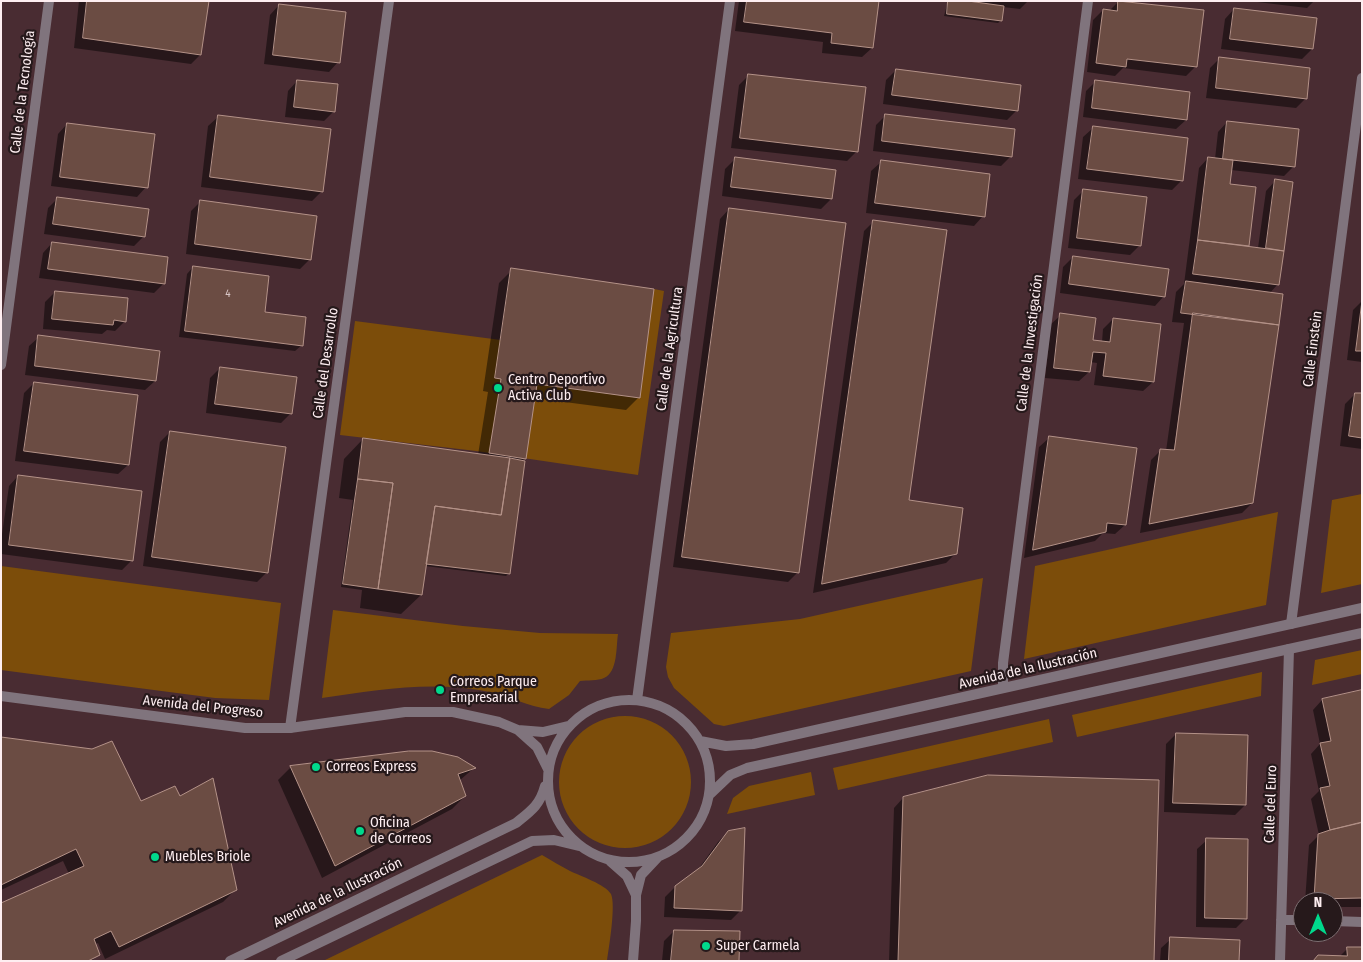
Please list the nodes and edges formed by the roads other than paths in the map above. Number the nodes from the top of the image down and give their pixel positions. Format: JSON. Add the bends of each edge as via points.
{"nodes":[{"id":1,"x":49,"y":1,"type":"edge"},
{"id":2,"x":389,"y":1,"type":"edge"},
{"id":3,"x":730,"y":1,"type":"edge"},
{"id":4,"x":1088,"y":1,"type":"edge"},
{"id":5,"x":1362,"y":78,"type":"edge"},
{"id":6,"x":1,"y":365,"type":"edge"},
{"id":7,"x":1362,"y":608,"type":"edge"},
{"id":8,"x":1291,"y":624,"type":"junction"},
{"id":9,"x":1362,"y":633,"type":"edge"},
{"id":10,"x":1289,"y":648,"type":"junction"},
{"id":11,"x":1003,"y":688,"type":"junction"},
{"id":12,"x":1,"y":696,"type":"edge"},
{"id":13,"x":637,"y":700,"type":"junction"},
{"id":14,"x":568,"y":726,"type":"junction"},
{"id":15,"x":290,"y":728,"type":"junction"},
{"id":16,"x":518,"y":730,"type":"junction"},
{"id":17,"x":700,"y":742,"type":"junction"},
{"id":18,"x":547,"y":774,"type":"junction"},
{"id":19,"x":710,"y":794,"type":"junction"},
{"id":20,"x":579,"y":846,"type":"junction"},
{"id":21,"x":658,"y":857,"type":"junction"},
{"id":22,"x":609,"y":860,"type":"junction"},
{"id":23,"x":636,"y":895,"type":"junction"},
{"id":24,"x":1281,"y":920,"type":"junction"},
{"id":25,"x":1293,"y":920,"type":"edge"},
{"id":26,"x":1343,"y":921,"type":"edge"},
{"id":27,"x":1362,"y":922,"type":"edge"},
{"id":28,"x":230,"y":961,"type":"edge"},
{"id":29,"x":281,"y":961,"type":"edge"},
{"id":30,"x":634,"y":961,"type":"edge"},
{"id":31,"x":1280,"y":961,"type":"edge"}],
"edges":[{"from":1,"to":6,"type":"street","name":"Calle de la Tecnología"},
{"from":2,"to":15,"type":"street","name":"Calle del Desarrollo"},
{"from":3,"to":13,"type":"street","name":"Calle de la Agricultura"},
{"from":4,"to":11,"type":"street","name":"Calle de la Investigación","via":[[1003,663]]},
{"from":5,"to":8,"type":"street","name":"Calle Einstein"},
{"from":7,"to":8,"type":"street","name":"Avenida de la Ilustración"},
{"from":8,"to":11,"type":"street","name":"Avenida de la Ilustración"},
{"from":9,"to":10,"type":"street"},
{"from":10,"to":19,"type":"street","via":[[747,768],[730,775]]},
{"from":10,"to":24,"type":"street","name":"Calle del Euro"},
{"from":11,"to":17,"type":"street","name":"Avenida de la Ilustración","via":[[753,744],[726,746]]},
{"from":12,"to":15,"type":"street","name":"Avenida del Progreso","via":[[245,728]]},
{"from":13,"to":14,"type":"street","via":[[614,701],[588,710]]},
{"from":13,"to":17,"type":"street","via":[[670,711],[692,729]]},
{"from":14,"to":16,"type":"street","name":"Avenida del Progreso","via":[[543,732]]},
{"from":14,"to":18,"type":"street","via":[[555,745]]},
{"from":15,"to":16,"type":"street","name":"Avenida del Progreso","via":[[405,712],[454,712],[499,722]]},
{"from":16,"to":18,"type":"street","name":"Avenida del Progreso","via":[[537,747]]},
{"from":17,"to":19,"type":"street","via":[[709,767]]},
{"from":18,"to":20,"type":"street","via":[[548,797],[557,820]]},
{"from":18,"to":28,"type":"street","name":"Avenida de la Ilustración","via":[[541,798],[516,823]]},
{"from":19,"to":21,"type":"street","via":[[698,824],[680,844]]},
{"from":20,"to":22,"type":"street"},
{"from":20,"to":29,"type":"street","via":[[554,840],[532,841]]},
{"from":21,"to":22,"type":"street","via":[[635,862]]},
{"from":21,"to":23,"type":"street","via":[[641,874]]},
{"from":22,"to":23,"type":"street","via":[[627,876]]},
{"from":23,"to":30,"type":"street"},
{"from":24,"to":25,"type":"street"},
{"from":24,"to":31,"type":"street","name":"Calle del Euro"},
{"from":26,"to":27,"type":"street"}]}
